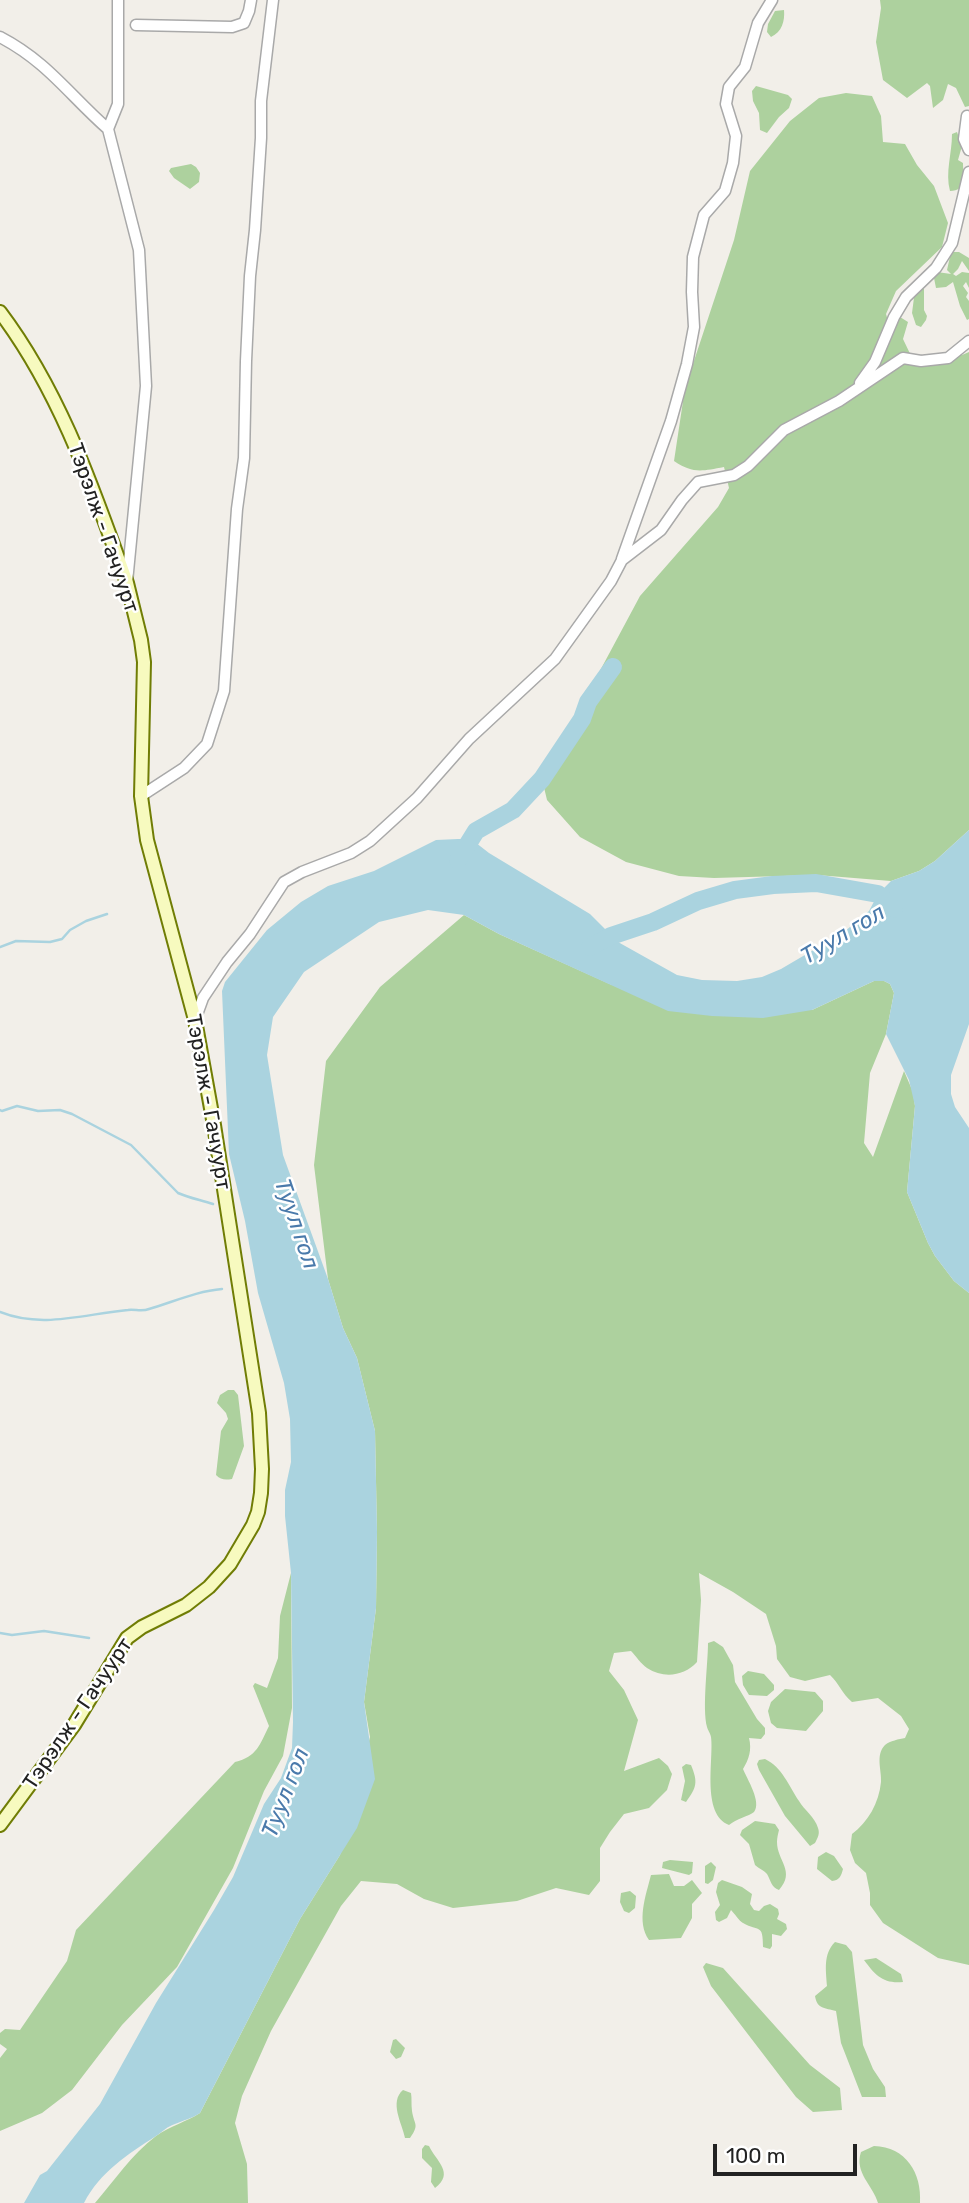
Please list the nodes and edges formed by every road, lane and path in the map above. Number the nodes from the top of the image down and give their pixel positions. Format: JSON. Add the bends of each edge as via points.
{"nodes":[{"id":1,"x":118,"y":0,"type":"edge"},
{"id":2,"x":251,"y":0,"type":"edge"},
{"id":3,"x":273,"y":0,"type":"edge"},
{"id":4,"x":772,"y":0,"type":"edge"},
{"id":5,"x":136,"y":25,"type":"dead end"},
{"id":6,"x":0,"y":37,"type":"edge"},
{"id":7,"x":967,"y":116,"type":"dead end"},
{"id":8,"x":108,"y":129,"type":"junction"},
{"id":9,"x":969,"y":150,"type":"edge"},
{"id":10,"x":969,"y":172,"type":"edge"},
{"id":11,"x":0,"y":312,"type":"edge"},
{"id":12,"x":969,"y":341,"type":"edge"},
{"id":13,"x":856,"y":389,"type":"junction"},
{"id":14,"x":622,"y":560,"type":"junction"},
{"id":15,"x":127,"y":583,"type":"junction"},
{"id":16,"x":141,"y":796,"type":"junction"},
{"id":17,"x":195,"y":1020,"type":"junction"},
{"id":18,"x":0,"y":1825,"type":"edge"}],
"edges":[{"from":1,"to":8,"type":"street","via":[[118,104]]},
{"from":2,"to":5,"type":"street","via":[[244,23],[232,27]]},
{"from":3,"to":16,"type":"street","via":[[261,101],[244,458],[224,691],[207,744],[184,768]]},
{"from":4,"to":14,"type":"street","via":[[758,23],[745,67],[729,87],[726,104],[736,136],[733,163],[725,191],[704,215],[693,257],[694,327],[687,364]]},
{"from":6,"to":8,"type":"street","via":[[52,73]]},
{"from":7,"to":9,"type":"street","via":[[964,139]]},
{"from":8,"to":15,"type":"street","via":[[139,250],[144,336],[146,386]]},
{"from":10,"to":13,"type":"street","via":[[952,243],[936,268],[906,297],[875,362]]},
{"from":11,"to":15,"type":"main road","name":"Тэрэлж - Гачуурт","via":[[39,369],[72,438]]},
{"from":12,"to":13,"type":"street","via":[[948,358],[903,358]]},
{"from":13,"to":14,"type":"street","via":[[784,430],[734,475],[698,482],[661,530]]},
{"from":14,"to":17,"type":"street","via":[[555,659],[468,739],[417,798],[351,853],[284,882],[226,962]]},
{"from":15,"to":16,"type":"main road","name":"Тэрэлж - Гачуурт","via":[[144,662]]},
{"from":16,"to":17,"type":"main road","name":"Тэрэлж - Гачуурт","via":[[147,840]]},
{"from":17,"to":18,"type":"main road","name":"Тэрэлж - Гачуурт","via":[[259,1413],[262,1469],[258,1512],[230,1564],[209,1587],[127,1637],[74,1725]]}]}
